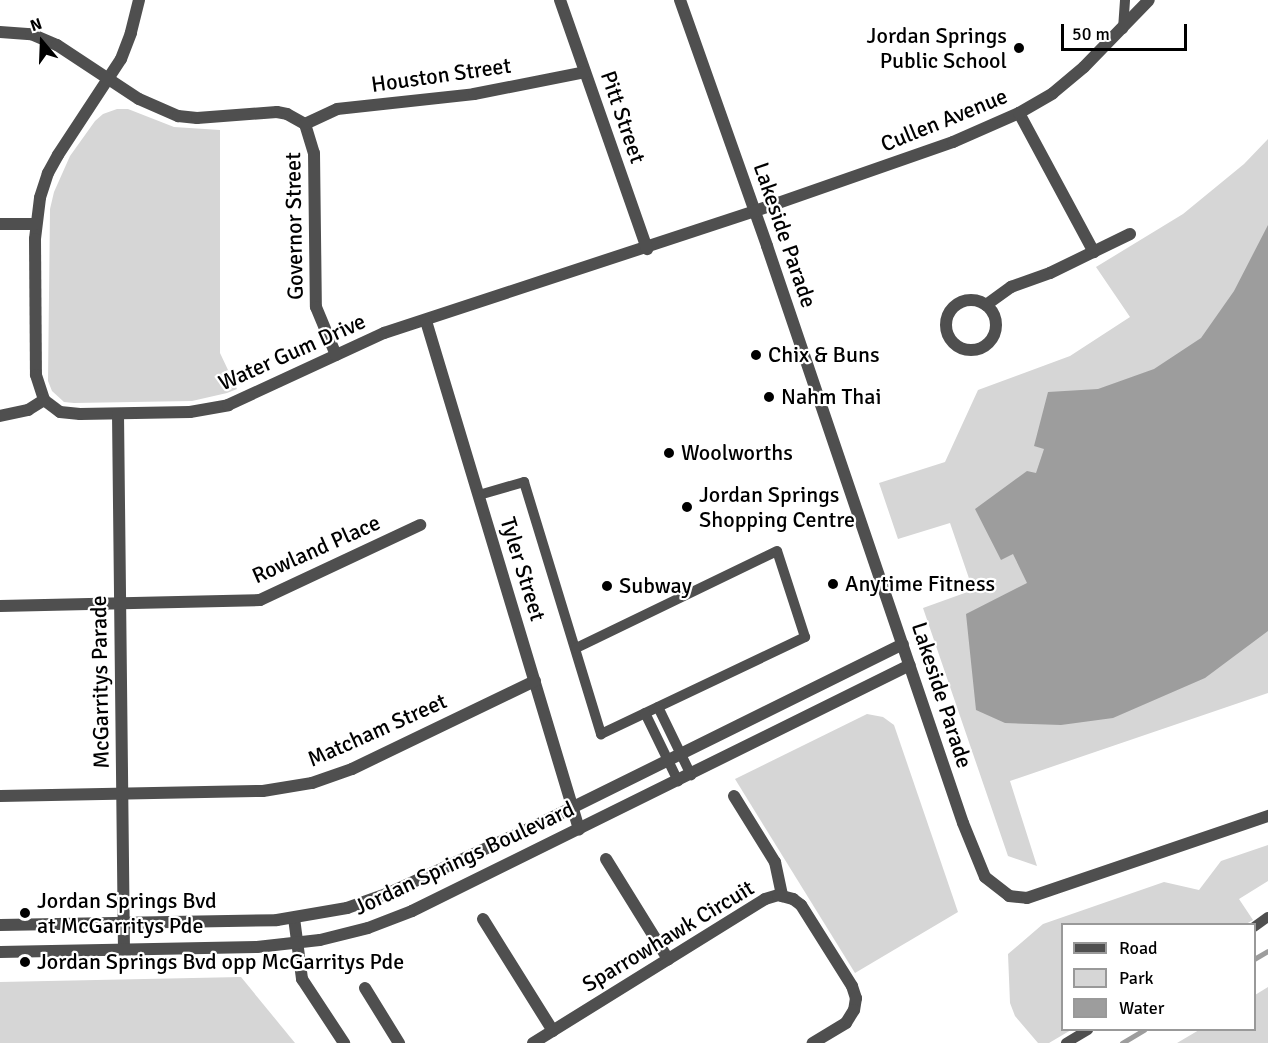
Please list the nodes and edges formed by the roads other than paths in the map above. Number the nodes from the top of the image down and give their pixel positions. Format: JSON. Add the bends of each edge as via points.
{"nodes":[{"id":1,"x":138,"y":0,"type":"edge"},
{"id":2,"x":560,"y":0,"type":"edge"},
{"id":3,"x":681,"y":0,"type":"edge"},
{"id":4,"x":1125,"y":0,"type":"edge"},
{"id":5,"x":1149,"y":0,"type":"edge"},
{"id":6,"x":1123,"y":29,"type":"junction"},
{"id":7,"x":0,"y":32,"type":"edge"},
{"id":8,"x":585,"y":72,"type":"junction"},
{"id":9,"x":108,"y":79,"type":"junction"},
{"id":10,"x":1019,"y":114,"type":"junction"},
{"id":11,"x":305,"y":124,"type":"junction"},
{"id":12,"x":755,"y":211,"type":"junction"},
{"id":13,"x":0,"y":224,"type":"edge"},
{"id":14,"x":36,"y":224,"type":"junction"},
{"id":15,"x":1130,"y":234,"type":"dead end"},
{"id":16,"x":646,"y":249,"type":"junction"},
{"id":17,"x":1094,"y":252,"type":"junction"},
{"id":18,"x":986,"y":305,"type":"junction"},
{"id":19,"x":426,"y":321,"type":"junction"},
{"id":20,"x":336,"y":355,"type":"junction"},
{"id":21,"x":44,"y":400,"type":"junction"},
{"id":22,"x":118,"y":414,"type":"junction"},
{"id":23,"x":0,"y":416,"type":"edge"},
{"id":24,"x":478,"y":495,"type":"junction"},
{"id":25,"x":420,"y":525,"type":"dead end"},
{"id":26,"x":120,"y":604,"type":"junction"},
{"id":27,"x":0,"y":606,"type":"edge"},
{"id":28,"x":903,"y":644,"type":"junction"},
{"id":29,"x":576,"y":648,"type":"junction"},
{"id":30,"x":910,"y":665,"type":"junction"},
{"id":31,"x":535,"y":681,"type":"junction"},
{"id":32,"x":658,"y":707,"type":"junction"},
{"id":33,"x":645,"y":714,"type":"junction"},
{"id":34,"x":680,"y":754,"type":"junction"},
{"id":35,"x":668,"y":760,"type":"junction"},
{"id":36,"x":691,"y":775,"type":"junction"},
{"id":37,"x":678,"y":781,"type":"junction"},
{"id":38,"x":122,"y":794,"type":"junction"},
{"id":39,"x":0,"y":796,"type":"edge"},
{"id":40,"x":734,"y":796,"type":"dead end"},
{"id":41,"x":572,"y":807,"type":"junction"},
{"id":42,"x":1268,"y":816,"type":"edge"},
{"id":43,"x":579,"y":829,"type":"junction"},
{"id":44,"x":606,"y":859,"type":"dead end"},
{"id":45,"x":782,"y":896,"type":"junction"},
{"id":46,"x":294,"y":918,"type":"junction"},
{"id":47,"x":483,"y":918,"type":"dead end"},
{"id":48,"x":124,"y":923,"type":"junction"},
{"id":49,"x":0,"y":925,"type":"edge"},
{"id":50,"x":297,"y":944,"type":"junction"},
{"id":51,"x":124,"y":949,"type":"junction"},
{"id":52,"x":0,"y":952,"type":"edge"},
{"id":53,"x":668,"y":960,"type":"junction"},
{"id":54,"x":365,"y":988,"type":"dead end"},
{"id":55,"x":553,"y":1031,"type":"junction"},
{"id":56,"x":1085,"y":1031,"type":"edge"},
{"id":57,"x":344,"y":1043,"type":"edge"},
{"id":58,"x":399,"y":1043,"type":"edge"},
{"id":59,"x":533,"y":1043,"type":"edge"},
{"id":60,"x":813,"y":1043,"type":"edge"},
{"id":61,"x":1066,"y":1043,"type":"edge"}],
"edges":[{"from":1,"to":9,"type":"street","via":[[128,45]]},
{"from":2,"to":8,"type":"street","name":"Pitt Street"},
{"from":3,"to":12,"type":"street","name":"Lakeside Parade"},
{"from":4,"to":6,"type":"lane"},
{"from":5,"to":6,"type":"street","name":"Cullen Avenue"},
{"from":6,"to":10,"type":"street","name":"Cullen Avenue","via":[[1084,68]]},
{"from":7,"to":9,"type":"street","name":"Governor Street","via":[[41,38]]},
{"from":8,"to":11,"type":"street","name":"Houston Street","via":[[474,94],[337,109]]},
{"from":8,"to":16,"type":"street","name":"Pitt Street"},
{"from":9,"to":11,"type":"street","name":"Governor Street","via":[[139,99],[178,116],[277,112]]},
{"from":9,"to":14,"type":"street","via":[[48,173]]},
{"from":10,"to":12,"type":"street","name":"Cullen Avenue","via":[[953,142]]},
{"from":10,"to":17,"type":"street"},
{"from":11,"to":20,"type":"street","name":"Governor Street","via":[[314,153],[316,307]]},
{"from":12,"to":16,"type":"street","name":"Water Gum Drive"},
{"from":12,"to":28,"type":"street","name":"Lakeside Parade"},
{"from":13,"to":14,"type":"street"},
{"from":14,"to":21,"type":"street","via":[[36,375]]},
{"from":15,"to":17,"type":"street"},
{"from":16,"to":19,"type":"street","name":"Water Gum Drive"},
{"from":17,"to":18,"type":"street","via":[[1011,287]]},
{"from":18,"to":18,"type":"street","via":[[996,329],[987,344],[971,350],[955,345],[946,331],[948,314],[969,300]]},
{"from":19,"to":20,"type":"street","name":"Water Gum Drive","via":[[384,333]]},
{"from":19,"to":24,"type":"street","name":"Tyler Street"},
{"from":20,"to":22,"type":"street","name":"Water Gum Drive","via":[[228,405],[190,412]]},
{"from":21,"to":22,"type":"street","name":"Water Gum Drive","via":[[68,414]]},
{"from":21,"to":23,"type":"street","via":[[28,410]]},
{"from":22,"to":26,"type":"street","name":"McGarritys Parade"},
{"from":24,"to":29,"type":"lane","via":[[524,482]]},
{"from":24,"to":31,"type":"street","name":"Tyler Street"},
{"from":25,"to":26,"type":"street","name":"Rowland Place","via":[[260,600]]},
{"from":26,"to":27,"type":"street","name":"Rowland Place"},
{"from":26,"to":38,"type":"street","name":"McGarritys Parade"},
{"from":28,"to":30,"type":"street","name":"Lakeside Parade"},
{"from":28,"to":34,"type":"street","name":"Jordan Springs Boulevard"},
{"from":29,"to":32,"type":"lane","via":[[777,551],[805,636]]},
{"from":29,"to":33,"type":"lane","via":[[601,734]]},
{"from":30,"to":36,"type":"street","name":"Jordan Springs Boulevard"},
{"from":30,"to":42,"type":"street","name":"Lakeside Parade","via":[[976,859],[985,877],[1009,896],[1027,898]]},
{"from":31,"to":38,"type":"street","name":"Matcham Street","via":[[352,769],[312,783],[263,790]]},
{"from":31,"to":41,"type":"street","name":"Tyler Street"},
{"from":32,"to":33,"type":"lane"},
{"from":32,"to":34,"type":"lane"},
{"from":33,"to":35,"type":"lane"},
{"from":34,"to":35,"type":"street","name":"Jordan Springs Boulevard"},
{"from":34,"to":36,"type":"lane"},
{"from":35,"to":37,"type":"lane"},
{"from":35,"to":41,"type":"street","name":"Jordan Springs Boulevard"},
{"from":36,"to":37,"type":"street","name":"Jordan Springs Boulevard"},
{"from":37,"to":43,"type":"street","name":"Jordan Springs Boulevard"},
{"from":38,"to":39,"type":"street","name":"Matcham Street"},
{"from":38,"to":48,"type":"street","name":"McGarritys Parade"},
{"from":40,"to":45,"type":"street","via":[[775,862]]},
{"from":41,"to":43,"type":"street","name":"Tyler Street"},
{"from":41,"to":46,"type":"street","name":"Jordan Springs Boulevard","via":[[389,893],[338,910]]},
{"from":43,"to":50,"type":"street","name":"Jordan Springs Boulevard","via":[[388,921]]},
{"from":44,"to":53,"type":"street"},
{"from":45,"to":53,"type":"street","name":"Sparrowhawk Circuit","via":[[765,899]]},
{"from":45,"to":60,"type":"street","name":"Sparrowhawk Circuit","via":[[803,908],[856,998],[846,1023]]},
{"from":46,"to":48,"type":"street","name":"Jordan Springs Boulevard"},
{"from":46,"to":50,"type":"street"},
{"from":47,"to":55,"type":"street"},
{"from":48,"to":49,"type":"street","name":"Jordan Springs Boulevard"},
{"from":48,"to":51,"type":"street","name":"McGarritys Parade"},
{"from":50,"to":51,"type":"street","name":"Jordan Springs Boulevard"},
{"from":50,"to":57,"type":"street","via":[[302,979]]},
{"from":51,"to":52,"type":"street","name":"Jordan Springs Boulevard"},
{"from":53,"to":55,"type":"street","name":"Sparrowhawk Circuit"},
{"from":54,"to":58,"type":"street"},
{"from":55,"to":59,"type":"street","name":"Sparrowhawk Circuit"},
{"from":56,"to":61,"type":"lane"}]}
